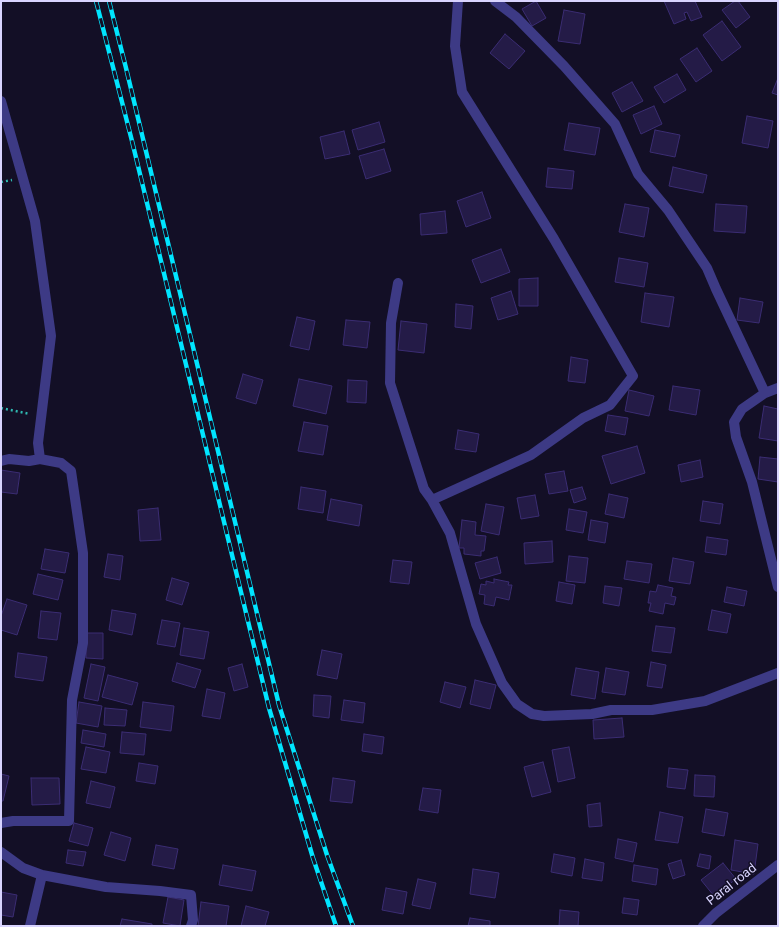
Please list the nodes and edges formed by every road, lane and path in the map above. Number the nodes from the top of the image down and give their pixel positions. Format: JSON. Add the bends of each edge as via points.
{"nodes":[{"id":1,"x":458,"y":1,"type":"edge"},
{"id":2,"x":495,"y":1,"type":"edge"},
{"id":3,"x":1,"y":101,"type":"edge"},
{"id":4,"x":398,"y":283,"type":"dead end"},
{"id":5,"x":778,"y":388,"type":"edge"},
{"id":6,"x":765,"y":393,"type":"junction"},
{"id":7,"x":1,"y":408,"type":"edge"},
{"id":8,"x":40,"y":416,"type":"junction"},
{"id":9,"x":40,"y":459,"type":"junction"},
{"id":10,"x":1,"y":461,"type":"edge"},
{"id":11,"x":432,"y":500,"type":"junction"},
{"id":12,"x":778,"y":587,"type":"edge"},
{"id":13,"x":778,"y":673,"type":"edge"},
{"id":14,"x":1,"y":823,"type":"edge"},
{"id":15,"x":1,"y":852,"type":"edge"},
{"id":16,"x":778,"y":865,"type":"edge"},
{"id":17,"x":42,"y":875,"type":"junction"},
{"id":18,"x":30,"y":926,"type":"edge"},
{"id":19,"x":191,"y":926,"type":"edge"},
{"id":20,"x":703,"y":926,"type":"edge"}],
"edges":[{"from":1,"to":11,"type":"street","via":[[455,46],[462,92],[554,239],[633,376],[610,405],[583,418],[531,455]]},
{"from":2,"to":6,"type":"street","via":[[516,17],[564,66],[615,124],[638,174],[668,210],[708,268]]},
{"from":3,"to":8,"type":"street","via":[[35,221],[51,336]]},
{"from":4,"to":11,"type":"street","via":[[391,323],[390,383],[424,489]]},
{"from":5,"to":6,"type":"street"},
{"from":6,"to":12,"type":"street","via":[[742,409],[734,422]]},
{"from":7,"to":8,"type":"path"},
{"from":8,"to":9,"type":"street"},
{"from":9,"to":10,"type":"street"},
{"from":9,"to":14,"type":"street","via":[[61,463],[71,471],[83,553],[83,642],[72,700],[69,821]]},
{"from":11,"to":13,"type":"street","via":[[450,533],[476,624],[502,683],[517,704],[532,714],[592,714],[611,710],[652,710],[690,704],[705,701]]},
{"from":15,"to":17,"type":"street","via":[[24,868]]},
{"from":16,"to":20,"type":"street","name":"Paral road"},
{"from":17,"to":18,"type":"street"},
{"from":17,"to":19,"type":"street","via":[[106,888],[192,895]]}]}
